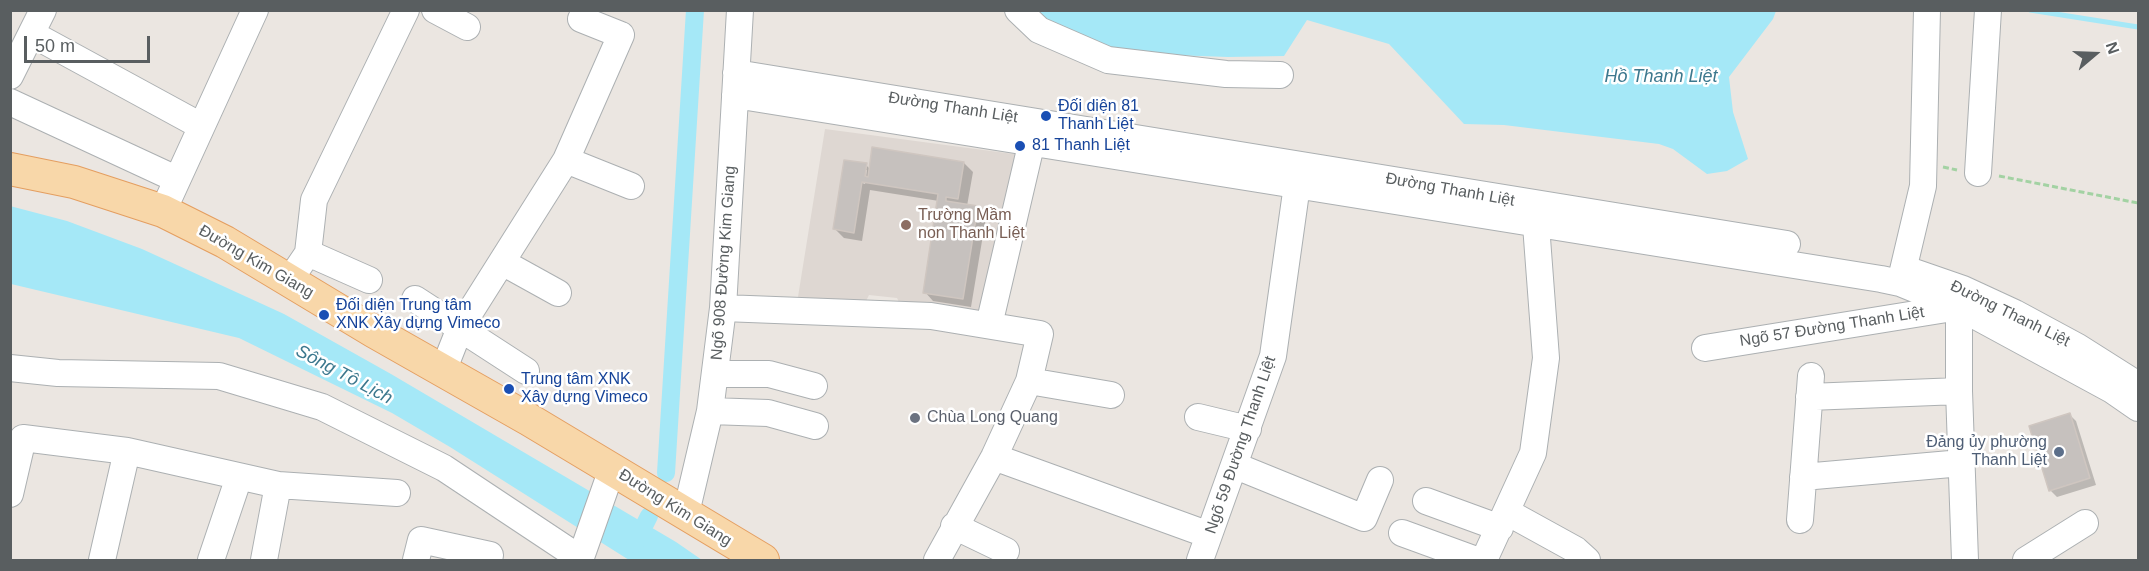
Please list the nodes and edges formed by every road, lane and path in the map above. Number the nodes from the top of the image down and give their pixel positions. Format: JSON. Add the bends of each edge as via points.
{"nodes":[{"id":1,"x":43,"y":10,"type":"edge"},
{"id":2,"x":255,"y":10,"type":"edge"},
{"id":3,"x":406,"y":10,"type":"edge"},
{"id":4,"x":435,"y":10,"type":"edge"},
{"id":5,"x":740,"y":10,"type":"edge"},
{"id":6,"x":1018,"y":10,"type":"edge"},
{"id":7,"x":1988,"y":14,"type":"edge"},
{"id":8,"x":1927,"y":18,"type":"edge"},
{"id":9,"x":581,"y":20,"type":"dead end"},
{"id":10,"x":467,"y":27,"type":"dead end"},
{"id":11,"x":32,"y":34,"type":"junction"},
{"id":12,"x":1280,"y":75,"type":"dead end"},
{"id":13,"x":10,"y":76,"type":"edge"},
{"id":14,"x":736,"y":84,"type":"junction"},
{"id":15,"x":10,"y":102,"type":"edge"},
{"id":16,"x":201,"y":126,"type":"junction"},
{"id":17,"x":1032,"y":141,"type":"junction"},
{"id":18,"x":566,"y":160,"type":"junction"},
{"id":19,"x":1925,"y":165,"type":"junction"},
{"id":20,"x":10,"y":169,"type":"edge"},
{"id":21,"x":1978,"y":173,"type":"junction"},
{"id":22,"x":176,"y":180,"type":"junction"},
{"id":23,"x":1297,"y":185,"type":"junction"},
{"id":24,"x":631,"y":186,"type":"dead end"},
{"id":25,"x":2139,"y":203,"type":"edge"},
{"id":26,"x":163,"y":211,"type":"junction"},
{"id":27,"x":1536,"y":225,"type":"junction"},
{"id":28,"x":308,"y":253,"type":"junction"},
{"id":29,"x":502,"y":262,"type":"junction"},
{"id":30,"x":1901,"y":276,"type":"junction"},
{"id":31,"x":369,"y":280,"type":"dead end"},
{"id":32,"x":289,"y":281,"type":"junction"},
{"id":33,"x":558,"y":293,"type":"dead end"},
{"id":34,"x":1961,"y":298,"type":"junction"},
{"id":35,"x":415,"y":299,"type":"dead end"},
{"id":36,"x":723,"y":308,"type":"junction"},
{"id":37,"x":989,"y":325,"type":"junction"},
{"id":38,"x":460,"y":328,"type":"junction"},
{"id":39,"x":1705,"y":348,"type":"dead end"},
{"id":40,"x":10,"y":368,"type":"edge"},
{"id":41,"x":443,"y":371,"type":"junction"},
{"id":42,"x":526,"y":371,"type":"dead end"},
{"id":43,"x":715,"y":374,"type":"junction"},
{"id":44,"x":1029,"y":381,"type":"junction"},
{"id":45,"x":2139,"y":385,"type":"edge"},
{"id":46,"x":814,"y":386,"type":"dead end"},
{"id":47,"x":1959,"y":392,"type":"junction"},
{"id":48,"x":1111,"y":394,"type":"dead end"},
{"id":49,"x":2139,"y":408,"type":"edge"},
{"id":50,"x":710,"y":411,"type":"junction"},
{"id":51,"x":1198,"y":417,"type":"dead end"},
{"id":52,"x":815,"y":426,"type":"dead end"},
{"id":53,"x":1248,"y":429,"type":"junction"},
{"id":54,"x":127,"y":451,"type":"junction"},
{"id":55,"x":994,"y":456,"type":"junction"},
{"id":56,"x":1962,"y":463,"type":"junction"},
{"id":57,"x":1236,"y":466,"type":"junction"},
{"id":58,"x":238,"y":477,"type":"junction"},
{"id":59,"x":1803,"y":477,"type":"junction"},
{"id":60,"x":1380,"y":480,"type":"dead end"},
{"id":61,"x":608,"y":482,"type":"junction"},
{"id":62,"x":278,"y":485,"type":"junction"},
{"id":63,"x":397,"y":493,"type":"dead end"},
{"id":64,"x":10,"y":494,"type":"edge"},
{"id":65,"x":1426,"y":501,"type":"dead end"},
{"id":66,"x":686,"y":513,"type":"junction"},
{"id":67,"x":1503,"y":520,"type":"junction"},
{"id":68,"x":1800,"y":520,"type":"dead end"},
{"id":69,"x":2085,"y":523,"type":"dead end"},
{"id":70,"x":954,"y":526,"type":"junction"},
{"id":71,"x":1402,"y":533,"type":"dead end"},
{"id":72,"x":1209,"y":535,"type":"junction"},
{"id":73,"x":1006,"y":551,"type":"dead end"},
{"id":74,"x":582,"y":555,"type":"edge"},
{"id":75,"x":2038,"y":557,"type":"edge"},
{"id":76,"x":102,"y":561,"type":"edge"},
{"id":77,"x":212,"y":561,"type":"edge"},
{"id":78,"x":264,"y":561,"type":"edge"},
{"id":79,"x":416,"y":561,"type":"edge"},
{"id":80,"x":489,"y":561,"type":"edge"},
{"id":81,"x":763,"y":561,"type":"edge"},
{"id":82,"x":937,"y":561,"type":"edge"},
{"id":83,"x":1200,"y":561,"type":"edge"},
{"id":84,"x":1476,"y":561,"type":"edge"},
{"id":85,"x":1484,"y":561,"type":"edge"},
{"id":86,"x":1587,"y":561,"type":"edge"},
{"id":87,"x":1965,"y":561,"type":"edge"}],
"edges":[{"from":1,"to":11,"type":"street"},
{"from":2,"to":16,"type":"street"},
{"from":3,"to":28,"type":"street","via":[[314,200]]},
{"from":4,"to":10,"type":"street"},
{"from":5,"to":14,"type":"street","name":"Ngõ 908 Đường Kim Giang"},
{"from":6,"to":12,"type":"street","via":[[1039,30],[1108,60],[1226,74]]},
{"from":7,"to":21,"type":"street"},
{"from":8,"to":19,"type":"street"},
{"from":9,"to":18,"type":"street","via":[[621,35]]},
{"from":11,"to":13,"type":"street"},
{"from":11,"to":16,"type":"street"},
{"from":14,"to":17,"type":"street","name":"Đường Thanh Liệt"},
{"from":14,"to":30,"type":"street","name":"Đường Thanh Liệt","via":[[1802,247]]},
{"from":14,"to":36,"type":"street","name":"Ngõ 908 Đường Kim Giang"},
{"from":15,"to":22,"type":"street"},
{"from":16,"to":22,"type":"street"},
{"from":17,"to":23,"type":"street","name":"Đường Thanh Liệt"},
{"from":17,"to":37,"type":"street"},
{"from":18,"to":24,"type":"street"},
{"from":18,"to":29,"type":"street"},
{"from":19,"to":21,"type":"path"},
{"from":19,"to":30,"type":"street"},
{"from":20,"to":26,"type":"main road","name":"Đường Kim Giang","via":[[74,182]]},
{"from":21,"to":25,"type":"path"},
{"from":22,"to":26,"type":"street"},
{"from":23,"to":27,"type":"street","name":"Đường Thanh Liệt"},
{"from":23,"to":53,"type":"street","name":"Ngõ 59 Đường Thanh Liệt","via":[[1273,356]]},
{"from":26,"to":32,"type":"main road","name":"Đường Kim Giang","via":[[225,242]]},
{"from":27,"to":30,"type":"street","name":"Đường Thanh Liệt"},
{"from":27,"to":67,"type":"street","via":[[1546,358],[1533,453]]},
{"from":28,"to":31,"type":"street"},
{"from":28,"to":32,"type":"street"},
{"from":29,"to":33,"type":"street"},
{"from":29,"to":38,"type":"street"},
{"from":30,"to":34,"type":"street","name":"Đường Thanh Liệt"},
{"from":32,"to":41,"type":"main road","name":"Đường Kim Giang"},
{"from":34,"to":39,"type":"street","name":"Ngõ 57 Đường Thanh Liệt"},
{"from":34,"to":45,"type":"street","name":"Đường Thanh Liệt","via":[[2078,347]]},
{"from":34,"to":47,"type":"street"},
{"from":34,"to":49,"type":"street"},
{"from":35,"to":38,"type":"street"},
{"from":36,"to":37,"type":"street","via":[[931,316]]},
{"from":36,"to":43,"type":"street","name":"Ngõ 908 Đường Kim Giang"},
{"from":37,"to":44,"type":"street","via":[[1040,334]]},
{"from":38,"to":41,"type":"street"},
{"from":38,"to":42,"type":"street"},
{"from":40,"to":74,"type":"street","via":[[58,373],[219,376],[322,407],[444,468]]},
{"from":41,"to":61,"type":"main road","name":"Đường Kim Giang"},
{"from":43,"to":46,"type":"street","via":[[769,374]]},
{"from":43,"to":50,"type":"street","name":"Ngõ 908 Đường Kim Giang"},
{"from":44,"to":48,"type":"street"},
{"from":44,"to":55,"type":"street"},
{"from":47,"to":56,"type":"street"},
{"from":47,"to":59,"type":"street","via":[[1810,387]]},
{"from":50,"to":52,"type":"street","via":[[768,412]]},
{"from":50,"to":66,"type":"street","name":"Ngõ 908 Đường Kim Giang"},
{"from":51,"to":53,"type":"street"},
{"from":53,"to":57,"type":"street","name":"Ngõ 59 Đường Thanh Liệt"},
{"from":54,"to":58,"type":"street"},
{"from":54,"to":64,"type":"street","via":[[23,438]]},
{"from":54,"to":76,"type":"street"},
{"from":55,"to":70,"type":"street"},
{"from":55,"to":72,"type":"street"},
{"from":56,"to":59,"type":"street"},
{"from":56,"to":87,"type":"street"},
{"from":57,"to":60,"type":"street","via":[[1364,518]]},
{"from":57,"to":72,"type":"street","name":"Ngõ 59 Đường Thanh Liệt"},
{"from":58,"to":62,"type":"street"},
{"from":58,"to":77,"type":"street"},
{"from":59,"to":68,"type":"street"},
{"from":61,"to":66,"type":"main road","name":"Đường Kim Giang"},
{"from":61,"to":74,"type":"street"},
{"from":62,"to":63,"type":"street"},
{"from":62,"to":78,"type":"street"},
{"from":65,"to":67,"type":"street"},
{"from":66,"to":81,"type":"main road","name":"Đường Kim Giang"},
{"from":67,"to":85,"type":"street"},
{"from":67,"to":86,"type":"street","via":[[1576,550]]},
{"from":69,"to":75,"type":"street"},
{"from":70,"to":73,"type":"street"},
{"from":70,"to":82,"type":"street"},
{"from":71,"to":84,"type":"street"},
{"from":72,"to":83,"type":"street","name":"Ngõ 59 Đường Thanh Liệt"},
{"from":79,"to":80,"type":"street","via":[[421,540],[490,555]]}]}
